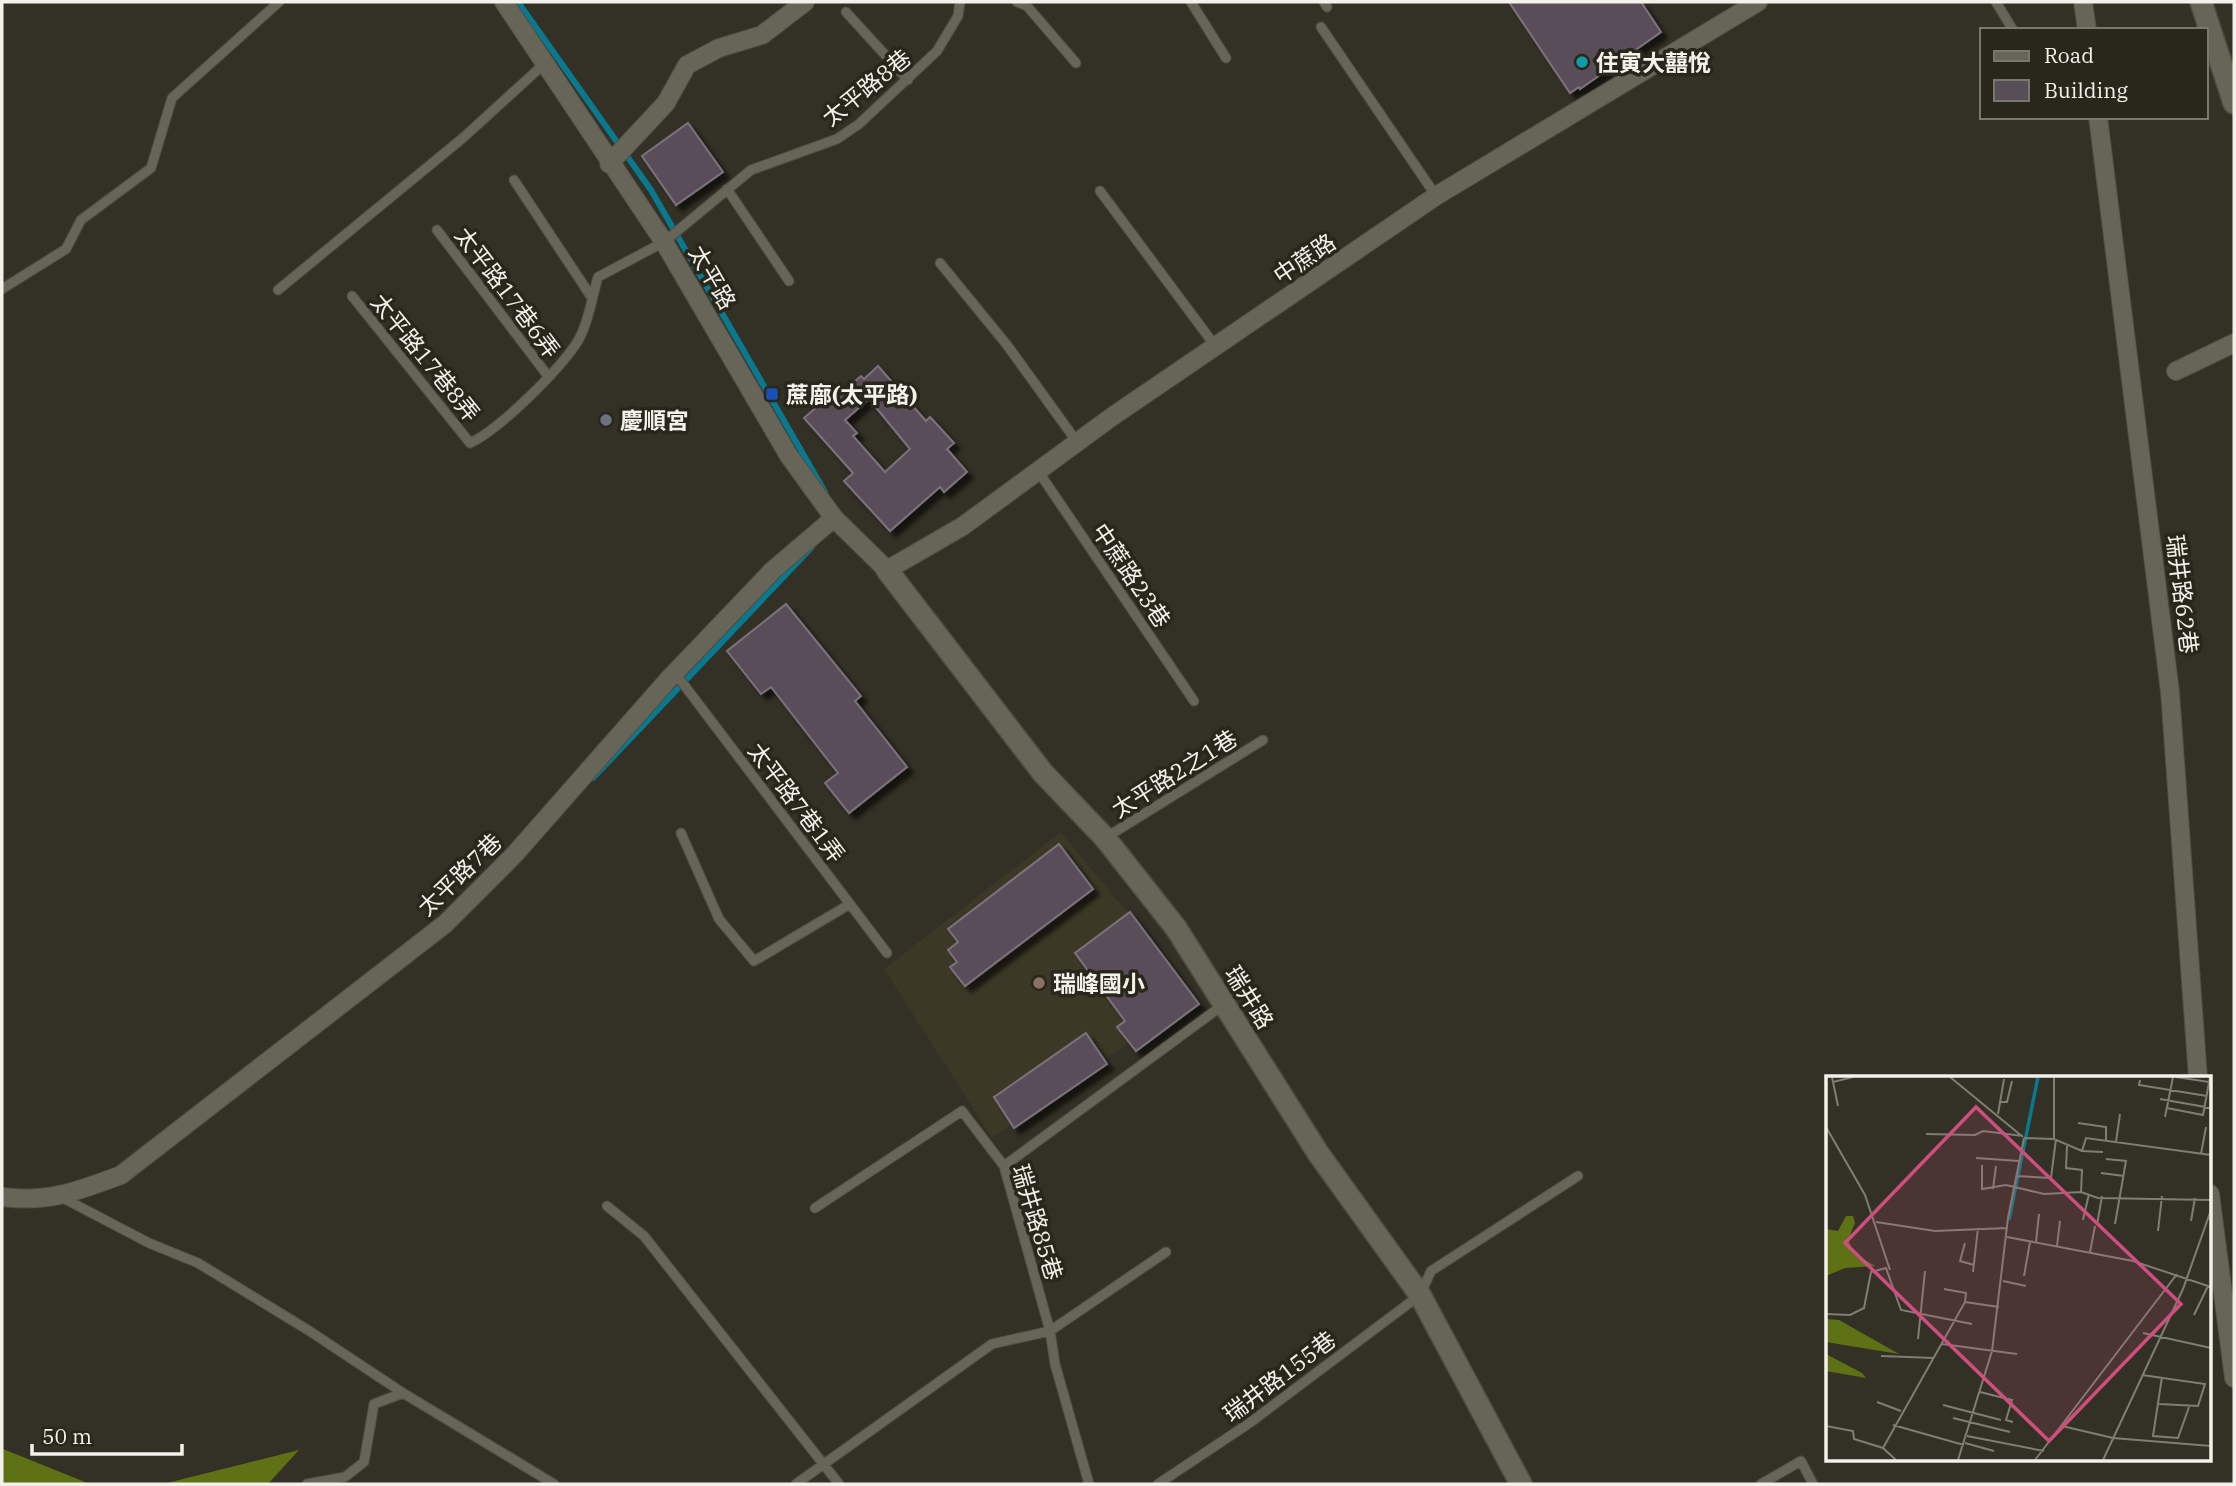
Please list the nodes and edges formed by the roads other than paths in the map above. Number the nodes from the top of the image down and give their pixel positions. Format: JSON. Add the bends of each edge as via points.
{"nodes":[{"id":1,"x":279,"y":2,"type":"edge"},
{"id":2,"x":504,"y":2,"type":"edge"},
{"id":3,"x":805,"y":2,"type":"edge"},
{"id":4,"x":960,"y":2,"type":"edge"},
{"id":5,"x":1017,"y":2,"type":"edge"},
{"id":6,"x":1191,"y":2,"type":"edge"},
{"id":7,"x":1758,"y":2,"type":"edge"},
{"id":8,"x":1996,"y":2,"type":"edge"},
{"id":9,"x":2083,"y":2,"type":"edge"},
{"id":10,"x":2201,"y":2,"type":"edge"},
{"id":11,"x":846,"y":12,"type":"dead end"},
{"id":12,"x":1321,"y":27,"type":"dead end"},
{"id":13,"x":2012,"y":28,"type":"edge"},
{"id":14,"x":2087,"y":28,"type":"edge"},
{"id":15,"x":1226,"y":58,"type":"dead end"},
{"id":16,"x":1076,"y":63,"type":"dead end"},
{"id":17,"x":544,"y":64,"type":"junction"},
{"id":18,"x":908,"y":80,"type":"junction"},
{"id":19,"x":2234,"y":103,"type":"edge"},
{"id":20,"x":2098,"y":119,"type":"edge"},
{"id":21,"x":609,"y":164,"type":"junction"},
{"id":22,"x":514,"y":180,"type":"dead end"},
{"id":23,"x":727,"y":189,"type":"junction"},
{"id":24,"x":1100,"y":191,"type":"dead end"},
{"id":25,"x":1436,"y":195,"type":"junction"},
{"id":26,"x":437,"y":230,"type":"dead end"},
{"id":27,"x":664,"y":242,"type":"junction"},
{"id":28,"x":940,"y":263,"type":"dead end"},
{"id":29,"x":789,"y":281,"type":"dead end"},
{"id":30,"x":2,"y":289,"type":"edge"},
{"id":31,"x":278,"y":290,"type":"dead end"},
{"id":32,"x":352,"y":296,"type":"dead end"},
{"id":33,"x":592,"y":298,"type":"junction"},
{"id":34,"x":2234,"y":342,"type":"edge"},
{"id":35,"x":1216,"y":347,"type":"junction"},
{"id":36,"x":2176,"y":371,"type":"dead end"},
{"id":37,"x":548,"y":376,"type":"junction"},
{"id":38,"x":1077,"y":442,"type":"junction"},
{"id":39,"x":470,"y":443,"type":"joint"},
{"id":40,"x":1038,"y":471,"type":"junction"},
{"id":41,"x":834,"y":517,"type":"junction"},
{"id":42,"x":887,"y":570,"type":"junction"},
{"id":43,"x":675,"y":673,"type":"junction"},
{"id":44,"x":1194,"y":701,"type":"dead end"},
{"id":45,"x":1263,"y":740,"type":"dead end"},
{"id":46,"x":681,"y":833,"type":"dead end"},
{"id":47,"x":1105,"y":838,"type":"junction"},
{"id":48,"x":850,"y":904,"type":"junction"},
{"id":49,"x":887,"y":953,"type":"dead end"},
{"id":50,"x":1223,"y":1005,"type":"junction"},
{"id":51,"x":2198,"y":1076,"type":"edge"},
{"id":52,"x":1004,"y":1166,"type":"junction"},
{"id":53,"x":1578,"y":1176,"type":"dead end"},
{"id":54,"x":2,"y":1197,"type":"edge"},
{"id":55,"x":61,"y":1197,"type":"junction"},
{"id":56,"x":607,"y":1206,"type":"dead end"},
{"id":57,"x":2212,"y":1207,"type":"edge"},
{"id":58,"x":815,"y":1209,"type":"dead end"},
{"id":59,"x":1166,"y":1252,"type":"dead end"},
{"id":60,"x":1420,"y":1294,"type":"junction"},
{"id":61,"x":1050,"y":1331,"type":"junction"},
{"id":62,"x":2231,"y":1334,"type":"edge"},
{"id":63,"x":2234,"y":1378,"type":"edge"},
{"id":64,"x":403,"y":1393,"type":"junction"},
{"id":65,"x":825,"y":1464,"type":"junction"},
{"id":66,"x":307,"y":1484,"type":"edge"},
{"id":67,"x":554,"y":1484,"type":"edge"},
{"id":68,"x":796,"y":1484,"type":"edge"},
{"id":69,"x":839,"y":1484,"type":"edge"},
{"id":70,"x":1089,"y":1484,"type":"edge"},
{"id":71,"x":1158,"y":1484,"type":"edge"},
{"id":72,"x":1521,"y":1484,"type":"edge"},
{"id":73,"x":1761,"y":1484,"type":"edge"},
{"id":74,"x":1813,"y":1484,"type":"edge"}],
"edges":[{"from":1,"to":30,"type":"lane","via":[[172,98],[151,168],[81,220],[66,249]]},
{"from":2,"to":17,"type":"street","name":"太平路"},
{"from":3,"to":21,"type":"street","via":[[762,35],[719,48],[687,65],[666,103]]},
{"from":4,"to":18,"type":"lane","name":"太平路8巷","via":[[958,16],[937,51]]},
{"from":5,"to":16,"type":"lane","via":[[1027,6]]},
{"from":6,"to":15,"type":"lane"},
{"from":7,"to":25,"type":"street","name":"中蔗路"},
{"from":8,"to":13,"type":"lane"},
{"from":9,"to":14,"type":"street"},
{"from":10,"to":19,"type":"street"},
{"from":11,"to":18,"type":"lane"},
{"from":12,"to":25,"type":"lane"},
{"from":17,"to":21,"type":"street","name":"太平路"},
{"from":17,"to":31,"type":"lane","via":[[464,137]]},
{"from":18,"to":23,"type":"lane","name":"太平路8巷","via":[[837,139],[751,170]]},
{"from":20,"to":51,"type":"street","name":"瑞井路62巷","via":[[2170,692]]},
{"from":21,"to":27,"type":"street","name":"太平路"},
{"from":22,"to":33,"type":"lane"},
{"from":23,"to":27,"type":"lane","name":"太平路8巷"},
{"from":23,"to":29,"type":"lane"},
{"from":24,"to":35,"type":"lane"},
{"from":25,"to":35,"type":"street","name":"中蔗路"},
{"from":26,"to":37,"type":"lane","name":"太平路17巷6弄"},
{"from":27,"to":33,"type":"lane","name":"太平路8巷","via":[[598,277]]},
{"from":27,"to":41,"type":"street","name":"太平路","via":[[764,416]]},
{"from":28,"to":38,"type":"lane"},
{"from":32,"to":39,"type":"lane","name":"太平路17巷8弄"},
{"from":33,"to":37,"type":"lane","name":"太平路8巷","via":[[578,342]]},
{"from":34,"to":36,"type":"street"},
{"from":35,"to":38,"type":"street","name":"中蔗路"},
{"from":37,"to":39,"type":"lane","name":"太平路8巷"},
{"from":38,"to":40,"type":"street","name":"中蔗路"},
{"from":40,"to":42,"type":"street","name":"中蔗路","via":[[963,526]]},
{"from":40,"to":44,"type":"lane","name":"中蔗路23巷"},
{"from":41,"to":42,"type":"street","name":"太平路"},
{"from":41,"to":43,"type":"street","name":"太平路7巷","via":[[773,570]]},
{"from":42,"to":47,"type":"street","name":"瑞井路","via":[[1043,773]]},
{"from":43,"to":48,"type":"lane","name":"太平路7巷1弄"},
{"from":43,"to":55,"type":"street","name":"太平路7巷","via":[[514,855],[445,923],[121,1175]]},
{"from":45,"to":47,"type":"lane","name":"太平路2之1巷"},
{"from":46,"to":48,"type":"lane","via":[[719,919],[754,961]]},
{"from":47,"to":50,"type":"street","name":"瑞井路","via":[[1176,928]]},
{"from":48,"to":49,"type":"lane","name":"太平路7巷1弄"},
{"from":50,"to":52,"type":"lane"},
{"from":50,"to":60,"type":"street","name":"瑞井路","via":[[1318,1153]]},
{"from":52,"to":58,"type":"lane","name":"瑞井路85巷","via":[[962,1111]]},
{"from":52,"to":61,"type":"lane","name":"瑞井路85巷"},
{"from":53,"to":60,"type":"lane","name":"瑞井路155巷","via":[[1431,1271]]},
{"from":54,"to":55,"type":"street","name":"太平路7巷"},
{"from":55,"to":64,"type":"lane","via":[[198,1263]]},
{"from":56,"to":65,"type":"lane","via":[[644,1236]]},
{"from":57,"to":62,"type":"street"},
{"from":59,"to":61,"type":"lane"},
{"from":60,"to":71,"type":"lane","name":"瑞井路155巷","via":[[1251,1422]]},
{"from":60,"to":72,"type":"street","name":"瑞井路"},
{"from":61,"to":65,"type":"lane","via":[[992,1344]]},
{"from":61,"to":70,"type":"lane","name":"瑞井路85巷"},
{"from":62,"to":63,"type":"street"},
{"from":64,"to":66,"type":"lane","via":[[374,1404],[364,1462],[345,1477]]},
{"from":64,"to":67,"type":"lane"},
{"from":65,"to":68,"type":"lane"},
{"from":65,"to":69,"type":"lane"},
{"from":73,"to":74,"type":"lane","via":[[1801,1461]]}]}
